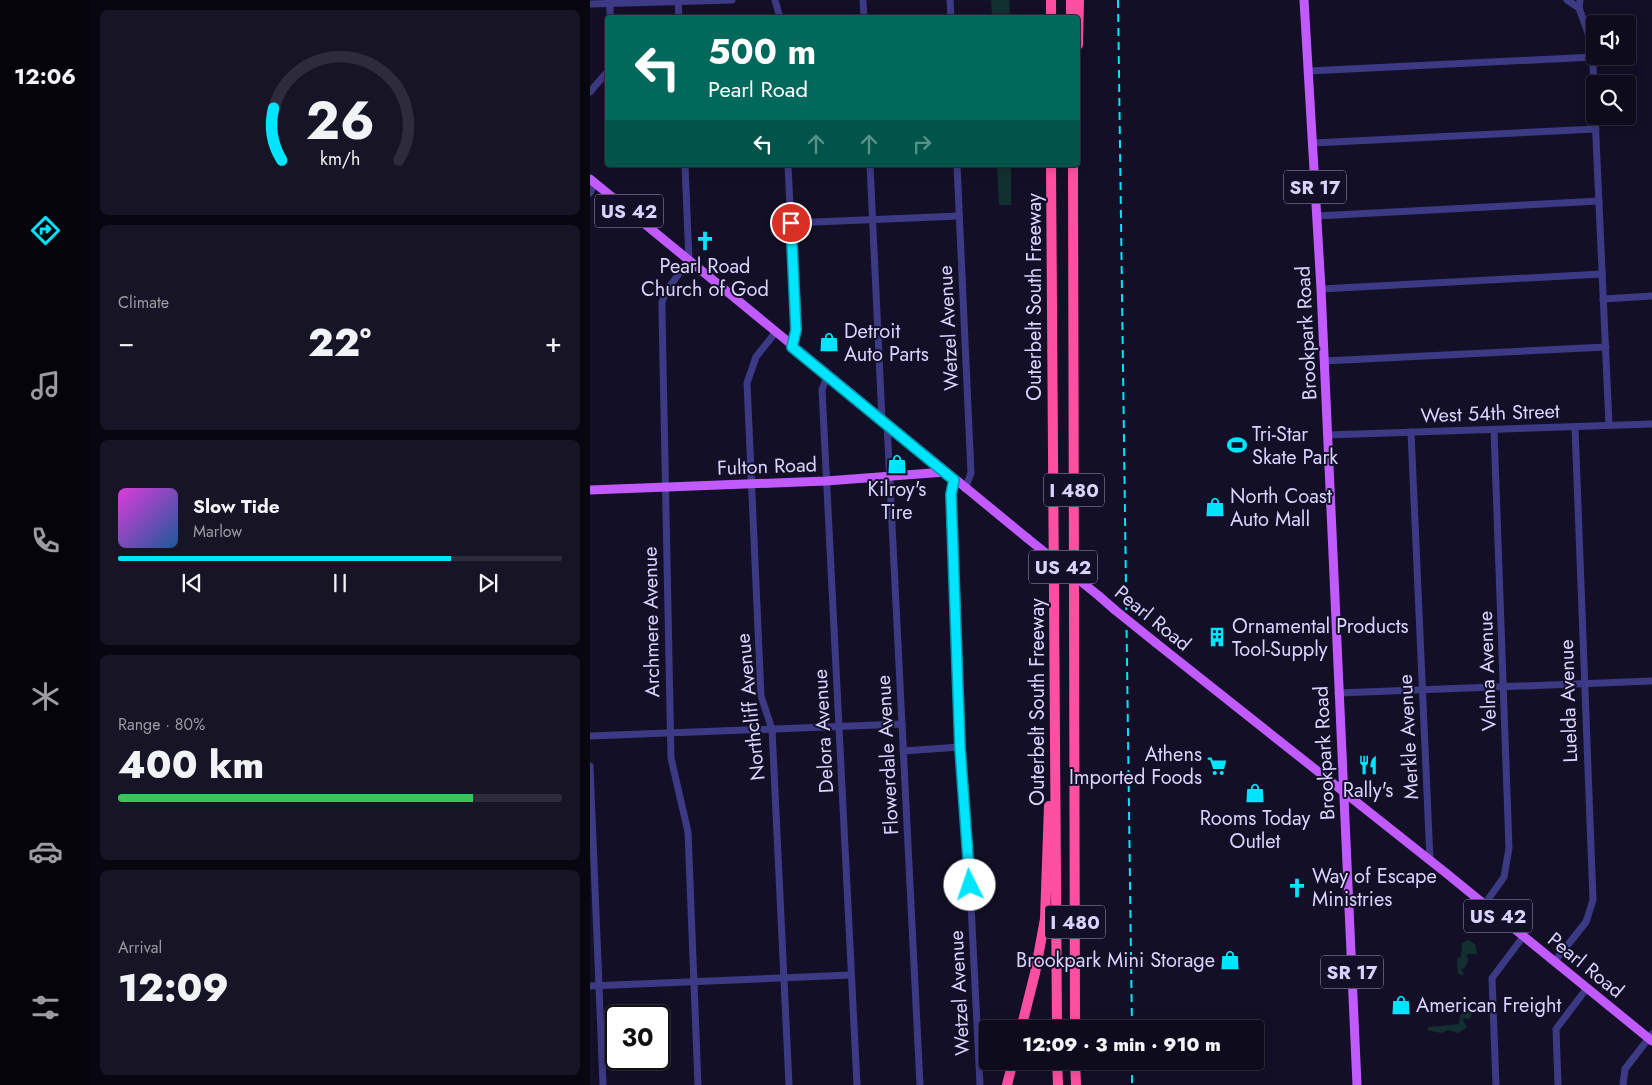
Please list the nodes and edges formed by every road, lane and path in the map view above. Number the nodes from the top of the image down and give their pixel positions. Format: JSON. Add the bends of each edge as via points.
{"nodes":[{"id":1,"x":732,"y":0,"type":"edge"},
{"id":2,"x":775,"y":0,"type":"edge"},
{"id":3,"x":863,"y":0,"type":"edge"},
{"id":4,"x":950,"y":0,"type":"edge"},
{"id":5,"x":1071,"y":0,"type":"edge"},
{"id":6,"x":1080,"y":0,"type":"edge"},
{"id":7,"x":1304,"y":0,"type":"edge"},
{"id":8,"x":1567,"y":0,"type":"edge"},
{"id":9,"x":678,"y":1,"type":"edge"},
{"id":10,"x":610,"y":2,"type":"edge"},
{"id":11,"x":1051,"y":2,"type":"edge"},
{"id":12,"x":590,"y":4,"type":"edge"},
{"id":13,"x":1580,"y":4,"type":"edge"},
{"id":14,"x":610,"y":15,"type":"edge"},
{"id":15,"x":679,"y":15,"type":"edge"},
{"id":16,"x":779,"y":15,"type":"edge"},
{"id":17,"x":864,"y":15,"type":"edge"},
{"id":18,"x":951,"y":15,"type":"edge"},
{"id":19,"x":1051,"y":15,"type":"edge"},
{"id":20,"x":1071,"y":15,"type":"edge"},
{"id":21,"x":1079,"y":15,"type":"edge"},
{"id":22,"x":1586,"y":21,"type":"edge"},
{"id":23,"x":1586,"y":57,"type":"edge"},
{"id":24,"x":1309,"y":71,"type":"junction"},
{"id":25,"x":605,"y":75,"type":"edge"},
{"id":26,"x":590,"y":92,"type":"edge"},
{"id":27,"x":1596,"y":125,"type":"edge"},
{"id":28,"x":1596,"y":129,"type":"junction"},
{"id":29,"x":1313,"y":143,"type":"junction"},
{"id":30,"x":685,"y":167,"type":"edge"},
{"id":31,"x":788,"y":167,"type":"edge"},
{"id":32,"x":870,"y":167,"type":"edge"},
{"id":33,"x":957,"y":167,"type":"edge"},
{"id":34,"x":1051,"y":167,"type":"edge"},
{"id":35,"x":1072,"y":167,"type":"edge"},
{"id":36,"x":592,"y":181,"type":"edge"},
{"id":37,"x":590,"y":193,"type":"edge"},
{"id":38,"x":1599,"y":201,"type":"junction"},
{"id":39,"x":959,"y":216,"type":"junction"},
{"id":40,"x":1317,"y":216,"type":"junction"},
{"id":41,"x":873,"y":220,"type":"junction"},
{"id":42,"x":791,"y":223,"type":"junction"},
{"id":43,"x":689,"y":260,"type":"junction"},
{"id":44,"x":1602,"y":274,"type":"junction"},
{"id":45,"x":1321,"y":289,"type":"junction"},
{"id":46,"x":1652,"y":296,"type":"edge"},
{"id":47,"x":1603,"y":299,"type":"junction"},
{"id":48,"x":775,"y":333,"type":"junction"},
{"id":49,"x":792,"y":347,"type":"junction"},
{"id":50,"x":1606,"y":347,"type":"junction"},
{"id":51,"x":1324,"y":360,"type":"junction"},
{"id":52,"x":827,"y":376,"type":"junction"},
{"id":53,"x":884,"y":422,"type":"junction"},
{"id":54,"x":1652,"y":424,"type":"edge"},
{"id":55,"x":1609,"y":425,"type":"junction"},
{"id":56,"x":1575,"y":427,"type":"junction"},
{"id":57,"x":1494,"y":430,"type":"junction"},
{"id":58,"x":1411,"y":432,"type":"junction"},
{"id":59,"x":1328,"y":435,"type":"junction"},
{"id":60,"x":944,"y":472,"type":"junction"},
{"id":61,"x":890,"y":477,"type":"junction"},
{"id":62,"x":954,"y":480,"type":"junction"},
{"id":63,"x":826,"y":481,"type":"junction"},
{"id":64,"x":751,"y":484,"type":"junction"},
{"id":65,"x":664,"y":487,"type":"junction"},
{"id":66,"x":964,"y":489,"type":"junction"},
{"id":67,"x":590,"y":490,"type":"edge"},
{"id":68,"x":1652,"y":681,"type":"edge"},
{"id":69,"x":1584,"y":683,"type":"junction"},
{"id":70,"x":1503,"y":686,"type":"junction"},
{"id":71,"x":1422,"y":689,"type":"junction"},
{"id":72,"x":1338,"y":693,"type":"junction"},
{"id":73,"x":902,"y":724,"type":"junction"},
{"id":74,"x":840,"y":727,"type":"junction"},
{"id":75,"x":772,"y":729,"type":"junction"},
{"id":76,"x":670,"y":734,"type":"junction"},
{"id":77,"x":1054,"y":735,"type":"junction"},
{"id":78,"x":590,"y":736,"type":"edge"},
{"id":79,"x":960,"y":748,"type":"junction"},
{"id":80,"x":903,"y":751,"type":"junction"},
{"id":81,"x":590,"y":766,"type":"edge"},
{"id":82,"x":1343,"y":793,"type":"junction"},
{"id":83,"x":1430,"y":860,"type":"junction"},
{"id":84,"x":1484,"y":905,"type":"junction"},
{"id":85,"x":1523,"y":937,"type":"junction"},
{"id":86,"x":1555,"y":961,"type":"junction"},
{"id":87,"x":852,"y":975,"type":"junction"},
{"id":88,"x":784,"y":978,"type":"junction"},
{"id":89,"x":694,"y":982,"type":"junction"},
{"id":90,"x":600,"y":985,"type":"junction"},
{"id":91,"x":590,"y":986,"type":"edge"},
{"id":92,"x":1587,"y":988,"type":"junction"},
{"id":93,"x":1023,"y":1020,"type":"edge"},
{"id":94,"x":1057,"y":1020,"type":"edge"},
{"id":95,"x":1075,"y":1020,"type":"edge"},
{"id":96,"x":1651,"y":1038,"type":"edge"},
{"id":97,"x":1011,"y":1070,"type":"edge"},
{"id":98,"x":1058,"y":1070,"type":"edge"},
{"id":99,"x":1076,"y":1070,"type":"edge"},
{"id":100,"x":603,"y":1085,"type":"edge"},
{"id":101,"x":698,"y":1085,"type":"edge"},
{"id":102,"x":789,"y":1085,"type":"edge"},
{"id":103,"x":857,"y":1085,"type":"edge"},
{"id":104,"x":920,"y":1085,"type":"edge"},
{"id":105,"x":980,"y":1085,"type":"edge"},
{"id":106,"x":1007,"y":1085,"type":"edge"},
{"id":107,"x":1058,"y":1085,"type":"edge"},
{"id":108,"x":1076,"y":1085,"type":"edge"},
{"id":109,"x":1357,"y":1085,"type":"edge"},
{"id":110,"x":1496,"y":1085,"type":"edge"},
{"id":111,"x":1558,"y":1085,"type":"edge"},
{"id":112,"x":1623,"y":1085,"type":"edge"}],
"edges":[{"from":1,"to":9,"type":"street"},
{"from":2,"to":16,"type":"street"},
{"from":3,"to":17,"type":"street"},
{"from":4,"to":18,"type":"street"},
{"from":5,"to":20,"type":"highway"},
{"from":6,"to":21,"type":"highway"},
{"from":7,"to":24,"type":"main road","name":"Brookpark Road","number":"SR 17"},
{"from":8,"to":13,"type":"street"},
{"from":9,"to":10,"type":"street"},
{"from":9,"to":15,"type":"street"},
{"from":10,"to":12,"type":"street"},
{"from":10,"to":14,"type":"street"},
{"from":11,"to":19,"type":"highway"},
{"from":13,"to":22,"type":"street"},
{"from":23,"to":24,"type":"street"},
{"from":24,"to":29,"type":"main road","name":"Brookpark Road","number":"SR 17"},
{"from":25,"to":26,"type":"street"},
{"from":27,"to":28,"type":"street"},
{"from":28,"to":29,"type":"street"},
{"from":28,"to":38,"type":"street"},
{"from":29,"to":40,"type":"main road","name":"Brookpark Road","number":"SR 17"},
{"from":30,"to":43,"type":"street"},
{"from":31,"to":42,"type":"street"},
{"from":32,"to":41,"type":"street","name":"Flowerdale Avenue"},
{"from":33,"to":39,"type":"street","name":"Wetzel Avenue"},
{"from":34,"to":77,"type":"highway","name":"Outerbelt South Freeway","number":"I 480"},
{"from":35,"to":95,"type":"highway","name":"Outerbelt South Freeway","number":"I 480"},
{"from":36,"to":37,"type":"street"},
{"from":36,"to":43,"type":"main road","name":"Pearl Road","number":"US 42"},
{"from":38,"to":40,"type":"street"},
{"from":38,"to":44,"type":"street"},
{"from":39,"to":41,"type":"street"},
{"from":39,"to":66,"type":"street","name":"Wetzel Avenue","via":[[971,473]]},
{"from":40,"to":45,"type":"main road","name":"Brookpark Road","number":"SR 17"},
{"from":41,"to":42,"type":"street"},
{"from":41,"to":53,"type":"street","name":"Flowerdale Avenue"},
{"from":42,"to":49,"type":"street","via":[[796,330]]},
{"from":43,"to":48,"type":"main road","name":"Pearl Road","number":"US 42"},
{"from":43,"to":65,"type":"street","name":"Archmere Avenue","via":[[662,302]]},
{"from":44,"to":45,"type":"street"},
{"from":44,"to":47,"type":"street"},
{"from":45,"to":51,"type":"main road","name":"Brookpark Road","number":"SR 17"},
{"from":46,"to":47,"type":"street"},
{"from":47,"to":50,"type":"street"},
{"from":48,"to":49,"type":"main road","name":"Pearl Road","number":"US 42"},
{"from":48,"to":64,"type":"street","name":"Northcliff Avenue","via":[[756,357],[748,378]]},
{"from":49,"to":52,"type":"main road","name":"Pearl Road","number":"US 42"},
{"from":50,"to":51,"type":"street"},
{"from":50,"to":55,"type":"street"},
{"from":51,"to":59,"type":"main road","name":"Brookpark Road","number":"SR 17"},
{"from":52,"to":53,"type":"main road","name":"Pearl Road","number":"US 42"},
{"from":52,"to":63,"type":"street","name":"Delora Avenue","via":[[822,390]]},
{"from":53,"to":60,"type":"main road","name":"Pearl Road","number":"US 42"},
{"from":53,"to":61,"type":"street","name":"Flowerdale Avenue"},
{"from":54,"to":55,"type":"street","name":"West 54th Street"},
{"from":55,"to":56,"type":"street","name":"West 54th Street"},
{"from":56,"to":57,"type":"street","name":"West 54th Street"},
{"from":56,"to":69,"type":"street","name":"Luelda Avenue"},
{"from":57,"to":58,"type":"street","name":"West 54th Street"},
{"from":57,"to":70,"type":"street","name":"Velma Avenue"},
{"from":58,"to":59,"type":"street","name":"West 54th Street"},
{"from":58,"to":71,"type":"street","name":"Merkle Avenue"},
{"from":59,"to":72,"type":"main road","name":"Brookpark Road","number":"SR 17"},
{"from":60,"to":61,"type":"main road","name":"Fulton Road"},
{"from":60,"to":62,"type":"main road","name":"Pearl Road","number":"US 42"},
{"from":61,"to":63,"type":"main road","name":"Fulton Road"},
{"from":61,"to":73,"type":"street","name":"Flowerdale Avenue"},
{"from":62,"to":66,"type":"main road","name":"Pearl Road","number":"US 42"},
{"from":62,"to":79,"type":"street","name":"Wetzel Avenue","via":[[951,494]]},
{"from":63,"to":64,"type":"main road","name":"Fulton Road"},
{"from":63,"to":74,"type":"street","name":"Delora Avenue"},
{"from":64,"to":65,"type":"main road","name":"Fulton Road"},
{"from":64,"to":75,"type":"street","name":"Northcliff Avenue","via":[[761,696]]},
{"from":65,"to":67,"type":"main road","name":"Fulton Road"},
{"from":65,"to":76,"type":"street","name":"Archmere Avenue"},
{"from":66,"to":82,"type":"main road","name":"Pearl Road","number":"US 42","bridge":true},
{"from":68,"to":69,"type":"street"},
{"from":69,"to":70,"type":"street"},
{"from":69,"to":86,"type":"street","name":"Luelda Avenue","via":[[1592,903],[1586,922]]},
{"from":70,"to":71,"type":"street"},
{"from":70,"to":84,"type":"street","name":"Velma Avenue","via":[[1509,859],[1504,878]]},
{"from":71,"to":72,"type":"street"},
{"from":71,"to":83,"type":"street","name":"Merkle Avenue"},
{"from":72,"to":82,"type":"main road","name":"Brookpark Road","number":"SR 17"},
{"from":73,"to":74,"type":"street"},
{"from":73,"to":80,"type":"street","name":"Flowerdale Avenue"},
{"from":74,"to":75,"type":"street"},
{"from":74,"to":87,"type":"street","name":"Delora Avenue"},
{"from":75,"to":76,"type":"street"},
{"from":75,"to":88,"type":"street","name":"Northcliff Avenue"},
{"from":76,"to":78,"type":"street"},
{"from":76,"to":89,"type":"street","name":"Archmere Avenue","via":[[671,758],[688,832]]},
{"from":77,"to":93,"type":"highway","via":[[1044,919]]},
{"from":77,"to":94,"type":"highway","name":"Outerbelt South Freeway","number":"I 480"},
{"from":79,"to":80,"type":"street"},
{"from":79,"to":105,"type":"street","name":"Wetzel Avenue"},
{"from":80,"to":104,"type":"street","name":"Flowerdale Avenue"},
{"from":81,"to":90,"type":"street"},
{"from":82,"to":83,"type":"main road","name":"Pearl Road","number":"US 42"},
{"from":82,"to":109,"type":"main road","name":"Brookpark Road","number":"SR 17"},
{"from":83,"to":84,"type":"main road","name":"Pearl Road","number":"US 42"},
{"from":84,"to":85,"type":"main road","name":"Pearl Road","number":"US 42"},
{"from":85,"to":86,"type":"main road","name":"Pearl Road","number":"US 42"},
{"from":85,"to":110,"type":"street","via":[[1492,978]]},
{"from":86,"to":92,"type":"main road","name":"Pearl Road","number":"US 42"},
{"from":87,"to":88,"type":"street"},
{"from":87,"to":103,"type":"street","name":"Delora Avenue"},
{"from":88,"to":89,"type":"street"},
{"from":88,"to":102,"type":"street","name":"Northcliff Avenue"},
{"from":89,"to":90,"type":"street"},
{"from":89,"to":101,"type":"street","name":"Archmere Avenue"},
{"from":90,"to":91,"type":"street"},
{"from":90,"to":100,"type":"street"},
{"from":92,"to":96,"type":"main road","name":"Pearl Road","number":"US 42"},
{"from":92,"to":111,"type":"street","via":[[1556,1029]]},
{"from":96,"to":112,"type":"street","via":[[1625,1069]]},
{"from":97,"to":106,"type":"highway"},
{"from":98,"to":107,"type":"highway"},
{"from":99,"to":108,"type":"highway"}]}
